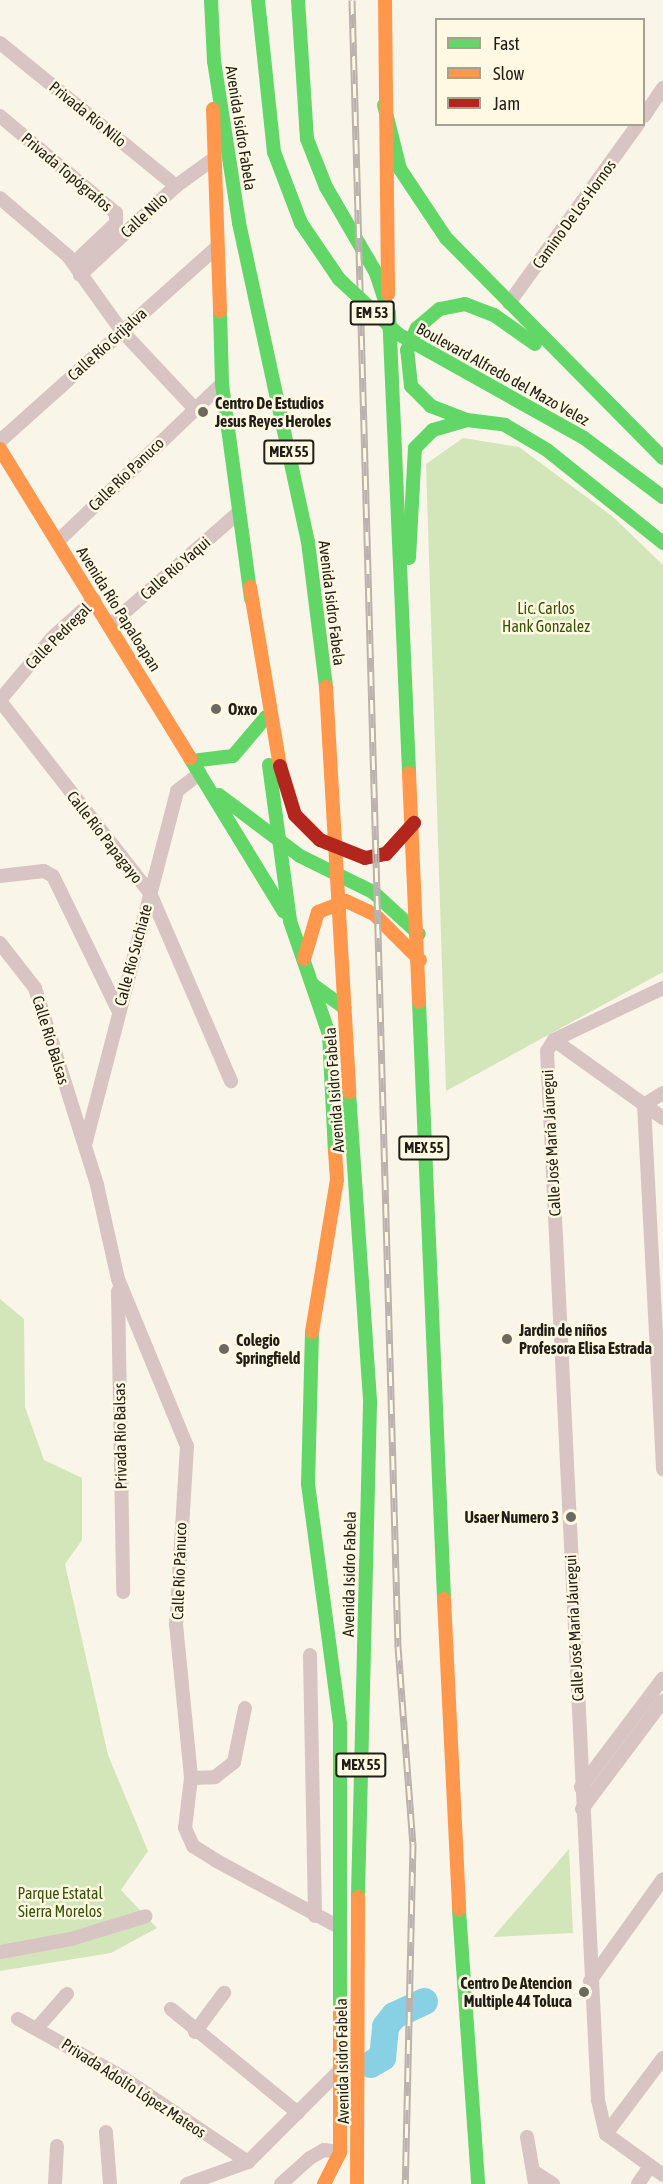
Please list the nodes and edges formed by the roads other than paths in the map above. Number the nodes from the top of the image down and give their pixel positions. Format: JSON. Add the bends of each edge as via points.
{"nodes":[{"id":1,"x":211,"y":0,"type":"edge"},
{"id":2,"x":258,"y":0,"type":"edge"},
{"id":3,"x":298,"y":0,"type":"edge"},
{"id":4,"x":385,"y":0,"type":"edge"},
{"id":5,"x":0,"y":43,"type":"edge"},
{"id":6,"x":214,"y":61,"type":"junction"},
{"id":7,"x":663,"y":88,"type":"edge"},
{"id":8,"x":384,"y":105,"type":"junction"},
{"id":9,"x":645,"y":115,"type":"edge"},
{"id":10,"x":0,"y":116,"type":"edge"},
{"id":11,"x":637,"y":126,"type":"edge"},
{"id":12,"x":212,"y":160,"type":"junction"},
{"id":13,"x":176,"y":186,"type":"junction"},
{"id":14,"x":0,"y":198,"type":"edge"},
{"id":15,"x":216,"y":248,"type":"junction"},
{"id":16,"x":77,"y":269,"type":"junction"},
{"id":17,"x":509,"y":303,"type":"junction"},
{"id":18,"x":389,"y":313,"type":"junction"},
{"id":19,"x":122,"y":330,"type":"junction"},
{"id":20,"x":572,"y":370,"type":"junction"},
{"id":21,"x":222,"y":384,"type":"junction"},
{"id":22,"x":194,"y":408,"type":"junction"},
{"id":23,"x":467,"y":420,"type":"junction"},
{"id":24,"x":0,"y":441,"type":"edge"},
{"id":25,"x":2,"y":457,"type":"edge"},
{"id":26,"x":663,"y":458,"type":"edge"},
{"id":27,"x":663,"y":497,"type":"edge"},
{"id":28,"x":239,"y":512,"type":"junction"},
{"id":29,"x":58,"y":541,"type":"junction"},
{"id":30,"x":663,"y":543,"type":"edge"},
{"id":31,"x":250,"y":587,"type":"junction"},
{"id":32,"x":94,"y":600,"type":"junction"},
{"id":33,"x":110,"y":625,"type":"junction"},
{"id":34,"x":405,"y":627,"type":"junction"},
{"id":35,"x":0,"y":701,"type":"edge"},
{"id":36,"x":266,"y":717,"type":"junction"},
{"id":37,"x":192,"y":760,"type":"junction"},
{"id":38,"x":200,"y":773,"type":"junction"},
{"id":39,"x":209,"y":788,"type":"junction"},
{"id":40,"x":414,"y":823,"type":"junction"},
{"id":41,"x":275,"y":839,"type":"junction"},
{"id":42,"x":333,"y":846,"type":"junction"},
{"id":43,"x":335,"y":872,"type":"junction"},
{"id":44,"x":0,"y":876,"type":"edge"},
{"id":45,"x":150,"y":893,"type":"junction"},
{"id":46,"x":337,"y":902,"type":"junction"},
{"id":47,"x":290,"y":921,"type":"junction"},
{"id":48,"x":419,"y":934,"type":"junction"},
{"id":49,"x":0,"y":943,"type":"edge"},
{"id":50,"x":304,"y":959,"type":"junction"},
{"id":51,"x":420,"y":960,"type":"junction"},
{"id":52,"x":313,"y":985,"type":"junction"},
{"id":53,"x":663,"y":988,"type":"edge"},
{"id":54,"x":345,"y":1008,"type":"junction"},
{"id":55,"x":118,"y":1010,"type":"junction"},
{"id":56,"x":329,"y":1034,"type":"junction"},
{"id":57,"x":550,"y":1046,"type":"junction"},
{"id":58,"x":231,"y":1081,"type":"dead end"},
{"id":59,"x":663,"y":1093,"type":"edge"},
{"id":60,"x":644,"y":1105,"type":"junction"},
{"id":61,"x":663,"y":1118,"type":"edge"},
{"id":62,"x":85,"y":1147,"type":"junction"},
{"id":63,"x":118,"y":1280,"type":"junction"},
{"id":64,"x":663,"y":1470,"type":"edge"},
{"id":65,"x":123,"y":1592,"type":"dead end"},
{"id":66,"x":310,"y":1655,"type":"dead end"},
{"id":67,"x":663,"y":1677,"type":"edge"},
{"id":68,"x":663,"y":1701,"type":"edge"},
{"id":69,"x":245,"y":1708,"type":"dead end"},
{"id":70,"x":191,"y":1778,"type":"junction"},
{"id":71,"x":581,"y":1787,"type":"junction"},
{"id":72,"x":582,"y":1809,"type":"junction"},
{"id":73,"x":663,"y":1879,"type":"edge"},
{"id":74,"x":146,"y":1916,"type":"dead end"},
{"id":75,"x":315,"y":1916,"type":"junction"},
{"id":76,"x":337,"y":1926,"type":"junction"},
{"id":77,"x":0,"y":1952,"type":"edge"},
{"id":78,"x":590,"y":1981,"type":"junction"},
{"id":79,"x":224,"y":1993,"type":"dead end"},
{"id":80,"x":67,"y":1994,"type":"dead end"},
{"id":81,"x":171,"y":2009,"type":"dead end"},
{"id":82,"x":18,"y":2019,"type":"dead end"},
{"id":83,"x":38,"y":2027,"type":"junction"},
{"id":84,"x":195,"y":2032,"type":"junction"},
{"id":85,"x":663,"y":2058,"type":"edge"},
{"id":86,"x":340,"y":2070,"type":"junction"},
{"id":87,"x":298,"y":2114,"type":"junction"},
{"id":88,"x":106,"y":2132,"type":"dead end"},
{"id":89,"x":606,"y":2134,"type":"junction"},
{"id":90,"x":527,"y":2137,"type":"dead end"},
{"id":91,"x":57,"y":2146,"type":"dead end"},
{"id":92,"x":340,"y":2152,"type":"junction"},
{"id":93,"x":248,"y":2162,"type":"junction"},
{"id":94,"x":650,"y":2166,"type":"junction"},
{"id":95,"x":663,"y":2175,"type":"edge"},
{"id":96,"x":534,"y":2177,"type":"edge"},
{"id":97,"x":55,"y":2184,"type":"edge"},
{"id":98,"x":110,"y":2184,"type":"edge"},
{"id":99,"x":187,"y":2184,"type":"edge"},
{"id":100,"x":281,"y":2184,"type":"edge"},
{"id":101,"x":324,"y":2184,"type":"edge"},
{"id":102,"x":341,"y":2184,"type":"edge"},
{"id":103,"x":357,"y":2184,"type":"edge"},
{"id":104,"x":478,"y":2184,"type":"edge"},
{"id":105,"x":553,"y":2184,"type":"edge"},
{"id":106,"x":638,"y":2184,"type":"edge"}],
"edges":[{"from":1,"to":6,"type":"main road","number":"MEX 55"},
{"from":2,"to":27,"type":"main road","name":"Boulevard Alfredo del Mazo Velez","number":"EM 53","bridge":true,"via":[[274,152],[301,223],[339,279],[398,334],[575,433]]},
{"from":3,"to":18,"type":"main road","number":"MEX 55","via":[[307,139],[326,187],[376,273]]},
{"from":4,"to":8,"type":"main road"},
{"from":5,"to":13,"type":"street","name":"Privada Río Nilo"},
{"from":6,"to":12,"type":"main road","name":"Avenida Isidro Fabela","number":"MEX 55"},
{"from":6,"to":42,"type":"main road","name":"Avenida Isidro Fabela","number":"MEX 55","via":[[250,284],[308,542],[330,718]]},
{"from":7,"to":9,"type":"street"},
{"from":8,"to":17,"type":"main road","name":"Boulevard Alfredo del Mazo Velez","via":[[411,190],[446,238]]},
{"from":8,"to":18,"type":"main road"},
{"from":10,"to":16,"type":"street","name":"Privada Topógrafos","via":[[116,213],[116,223]]},
{"from":11,"to":17,"type":"street","name":"Camino De Los Hornos"},
{"from":12,"to":13,"type":"street","name":"Calle Nilo"},
{"from":12,"to":15,"type":"main road","name":"Avenida Isidro Fabela","number":"MEX 55"},
{"from":13,"to":16,"type":"street","name":"Calle Nilo"},
{"from":14,"to":16,"type":"street"},
{"from":15,"to":19,"type":"street","name":"Calle Río Grijalva"},
{"from":15,"to":21,"type":"main road","name":"Avenida Isidro Fabela","number":"MEX 55"},
{"from":16,"to":19,"type":"street"},
{"from":17,"to":20,"type":"main road","name":"Boulevard Alfredo del Mazo Velez"},
{"from":18,"to":34,"type":"main road","number":"MEX 55"},
{"from":19,"to":22,"type":"street"},
{"from":19,"to":24,"type":"street","name":"Calle Río Grijalva"},
{"from":20,"to":23,"type":"main road","via":[[494,315],[465,304],[440,309],[412,334],[407,376],[431,406]]},
{"from":20,"to":26,"type":"main road","name":"Boulevard Alfredo del Mazo Velez"},
{"from":21,"to":22,"type":"street","name":"Calle Río Panuco"},
{"from":21,"to":28,"type":"main road","name":"Avenida Isidro Fabela","number":"MEX 55"},
{"from":22,"to":29,"type":"street","name":"Calle Río Panuco"},
{"from":23,"to":30,"type":"main road","via":[[489,420],[531,440]]},
{"from":23,"to":34,"type":"main road","via":[[433,430],[413,454]]},
{"from":25,"to":29,"type":"main road","name":"Avenida Río Papaloapan"},
{"from":28,"to":31,"type":"main road","name":"Avenida Isidro Fabela","number":"MEX 55"},
{"from":28,"to":33,"type":"street","name":"Calle Río Yaqui"},
{"from":29,"to":32,"type":"main road","name":"Avenida Río Papaloapan"},
{"from":31,"to":36,"type":"main road","name":"Avenida Isidro Fabela","number":"MEX 55"},
{"from":31,"to":42,"type":"main road","via":[[284,789],[305,829]]},
{"from":32,"to":33,"type":"main road","name":"Avenida Río Papaloapan"},
{"from":32,"to":35,"type":"street","name":"Calle Pedregal","via":[[52,638]]},
{"from":33,"to":37,"type":"main road","name":"Avenida Río Papaloapan"},
{"from":34,"to":40,"type":"main road","number":"MEX 55"},
{"from":35,"to":45,"type":"street","name":"Calle Río Papagayo"},
{"from":36,"to":37,"type":"main road","via":[[233,756],[214,762]]},
{"from":36,"to":41,"type":"main road","name":"Avenida Isidro Fabela","number":"MEX 55"},
{"from":37,"to":38,"type":"main road","name":"Avenida Río Papaloapan"},
{"from":38,"to":39,"type":"main road","name":"Avenida Río Papaloapan"},
{"from":38,"to":45,"type":"street","name":"Calle Río Suchiate","via":[[177,791]]},
{"from":39,"to":41,"type":"main road","name":"Avenida Río Papaloapan"},
{"from":39,"to":47,"type":"main road","name":"Avenida Río Papaloapan"},
{"from":40,"to":42,"type":"main road","via":[[379,857],[357,857]]},
{"from":40,"to":48,"type":"main road","number":"MEX 55"},
{"from":41,"to":43,"type":"main road","name":"Avenida Río Papaloapan"},
{"from":41,"to":47,"type":"main road","name":"Avenida Isidro Fabela","number":"MEX 55"},
{"from":42,"to":43,"type":"main road","name":"Avenida Isidro Fabela","number":"MEX 55"},
{"from":43,"to":46,"type":"main road","name":"Avenida Isidro Fabela","number":"MEX 55"},
{"from":43,"to":48,"type":"main road","name":"Avenida Río Papaloapan","via":[[383,898]]},
{"from":44,"to":55,"type":"street","via":[[44,871],[53,876]]},
{"from":45,"to":55,"type":"street","name":"Calle Río Suchiate"},
{"from":45,"to":58,"type":"street","name":"Calle Río Papagayo"},
{"from":46,"to":50,"type":"main road","via":[[315,918]]},
{"from":46,"to":51,"type":"main road","via":[[374,914]]},
{"from":46,"to":54,"type":"main road","name":"Avenida Isidro Fabela","number":"MEX 55"},
{"from":47,"to":50,"type":"main road","name":"Avenida Isidro Fabela","number":"MEX 55"},
{"from":48,"to":51,"type":"main road","number":"MEX 55"},
{"from":49,"to":62,"type":"street","name":"Calle Río Balsas","via":[[35,988]]},
{"from":50,"to":52,"type":"main road","name":"Avenida Isidro Fabela","number":"MEX 55"},
{"from":51,"to":104,"type":"main road","number":"MEX 55","via":[[420,1063],[455,1853]]},
{"from":52,"to":54,"type":"main road"},
{"from":52,"to":56,"type":"main road","name":"Avenida Isidro Fabela","number":"MEX 55"},
{"from":53,"to":57,"type":"street"},
{"from":54,"to":56,"type":"main road"},
{"from":54,"to":103,"type":"main road","name":"Avenida Isidro Fabela","number":"MEX 55","via":[[370,1404],[357,1939]]},
{"from":55,"to":62,"type":"street","name":"Calle Río Suchiate"},
{"from":56,"to":76,"type":"main road","name":"Avenida Isidro Fabela","number":"MEX 55","via":[[337,1195],[312,1332],[308,1430],[309,1496],[340,1724]]},
{"from":57,"to":60,"type":"street"},
{"from":57,"to":71,"type":"street","name":"Calle José María Jáuregui"},
{"from":59,"to":60,"type":"street"},
{"from":60,"to":61,"type":"street"},
{"from":60,"to":64,"type":"street"},
{"from":62,"to":63,"type":"street","name":"Calle Río Pánuco"},
{"from":63,"to":65,"type":"street","name":"Privada Río Balsas"},
{"from":63,"to":70,"type":"street","name":"Calle Río Pánuco","via":[[187,1446],[176,1624]]},
{"from":66,"to":75,"type":"street"},
{"from":67,"to":71,"type":"street"},
{"from":68,"to":72,"type":"street"},
{"from":69,"to":70,"type":"street","via":[[234,1762],[215,1777]]},
{"from":70,"to":75,"type":"street","name":"Calle Río Pánuco","via":[[185,1828],[193,1846]]},
{"from":71,"to":72,"type":"street","name":"Calle José María Jáuregui"},
{"from":72,"to":78,"type":"street","name":"Calle José María Jáuregui"},
{"from":73,"to":78,"type":"street"},
{"from":74,"to":77,"type":"street","via":[[71,1939]]},
{"from":75,"to":76,"type":"street","name":"Calle Río Pánuco"},
{"from":76,"to":86,"type":"main road","name":"Avenida Isidro Fabela","number":"MEX 55"},
{"from":78,"to":89,"type":"street","name":"Calle José María Jáuregui","via":[[598,2100]]},
{"from":79,"to":84,"type":"street"},
{"from":80,"to":83,"type":"street"},
{"from":81,"to":84,"type":"street"},
{"from":82,"to":83,"type":"street","name":"Privada Adolfo López Mateos"},
{"from":83,"to":93,"type":"street","name":"Privada Adolfo López Mateos"},
{"from":84,"to":87,"type":"street"},
{"from":85,"to":89,"type":"street"},
{"from":86,"to":87,"type":"street"},
{"from":86,"to":92,"type":"main road","name":"Avenida Isidro Fabela","number":"MEX 55"},
{"from":87,"to":93,"type":"street"},
{"from":88,"to":98,"type":"street"},
{"from":89,"to":94,"type":"street"},
{"from":90,"to":96,"type":"street"},
{"from":91,"to":97,"type":"street"},
{"from":92,"to":100,"type":"street","via":[[324,2150]]},
{"from":92,"to":101,"type":"main road","number":"MEX 55"},
{"from":92,"to":102,"type":"main road","name":"Avenida Isidro Fabela"},
{"from":93,"to":99,"type":"street"},
{"from":94,"to":95,"type":"street"},
{"from":94,"to":106,"type":"street"},
{"from":96,"to":105,"type":"street"}]}
